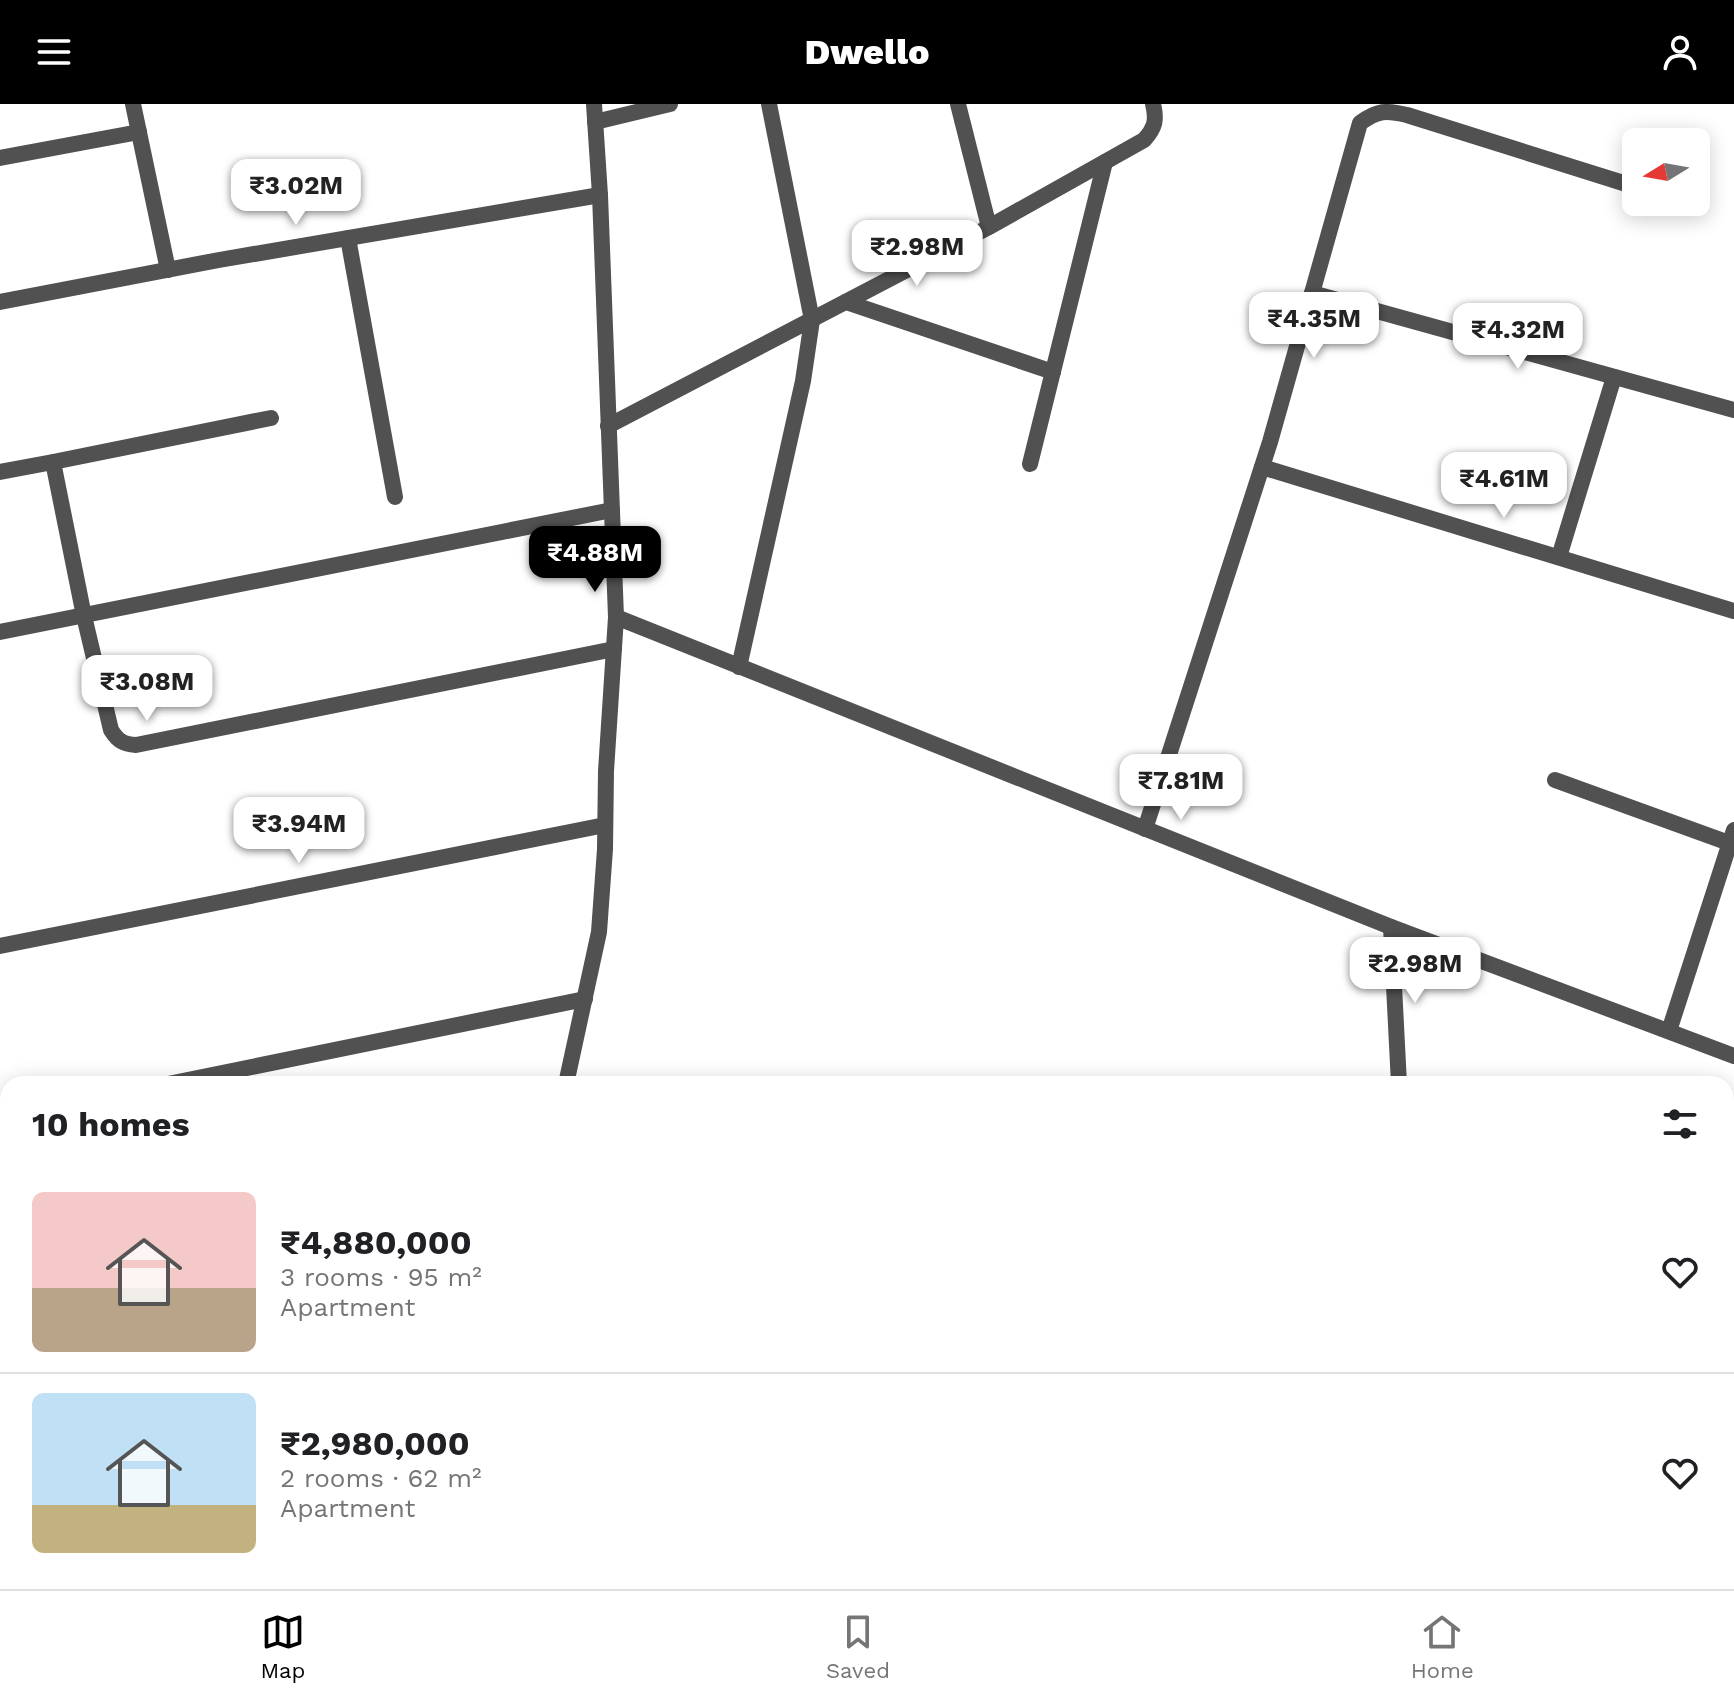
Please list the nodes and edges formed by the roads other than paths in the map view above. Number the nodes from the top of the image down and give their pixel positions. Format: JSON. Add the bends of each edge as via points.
{"nodes":[{"id":1,"x":133,"y":104,"type":"edge"},
{"id":2,"x":594,"y":104,"type":"edge"},
{"id":3,"x":670,"y":104,"type":"edge"},
{"id":4,"x":769,"y":104,"type":"edge"},
{"id":5,"x":958,"y":104,"type":"edge"},
{"id":6,"x":1153,"y":104,"type":"edge"},
{"id":7,"x":595,"y":122,"type":"junction"},
{"id":8,"x":139,"y":132,"type":"junction"},
{"id":9,"x":0,"y":158,"type":"edge"},
{"id":10,"x":1105,"y":162,"type":"junction"},
{"id":11,"x":1622,"y":183,"type":"edge"},
{"id":12,"x":600,"y":195,"type":"junction"},
{"id":13,"x":989,"y":227,"type":"junction"},
{"id":14,"x":348,"y":238,"type":"junction"},
{"id":15,"x":168,"y":270,"type":"junction"},
{"id":16,"x":1312,"y":293,"type":"junction"},
{"id":17,"x":0,"y":302,"type":"edge"},
{"id":18,"x":846,"y":302,"type":"junction"},
{"id":19,"x":812,"y":320,"type":"junction"},
{"id":20,"x":1053,"y":372,"type":"junction"},
{"id":21,"x":1614,"y":377,"type":"junction"},
{"id":22,"x":1734,"y":410,"type":"edge"},
{"id":23,"x":271,"y":418,"type":"dead end"},
{"id":24,"x":608,"y":426,"type":"junction"},
{"id":25,"x":53,"y":462,"type":"junction"},
{"id":26,"x":1030,"y":464,"type":"dead end"},
{"id":27,"x":1262,"y":467,"type":"junction"},
{"id":28,"x":0,"y":472,"type":"edge"},
{"id":29,"x":395,"y":497,"type":"dead end"},
{"id":30,"x":612,"y":510,"type":"junction"},
{"id":31,"x":1559,"y":557,"type":"junction"},
{"id":32,"x":1734,"y":611,"type":"edge"},
{"id":33,"x":84,"y":616,"type":"junction"},
{"id":34,"x":616,"y":617,"type":"junction"},
{"id":35,"x":0,"y":632,"type":"edge"},
{"id":36,"x":614,"y":649,"type":"junction"},
{"id":37,"x":739,"y":667,"type":"junction"},
{"id":38,"x":1555,"y":780,"type":"dead end"},
{"id":39,"x":605,"y":825,"type":"junction"},
{"id":40,"x":1145,"y":829,"type":"junction"},
{"id":41,"x":1732,"y":836,"type":"edge"},
{"id":42,"x":1391,"y":927,"type":"junction"},
{"id":43,"x":0,"y":946,"type":"edge"},
{"id":44,"x":585,"y":999,"type":"junction"},
{"id":45,"x":1669,"y":1031,"type":"junction"},
{"id":46,"x":1734,"y":1056,"type":"edge"},
{"id":47,"x":207,"y":1076,"type":"edge"},
{"id":48,"x":568,"y":1076,"type":"edge"},
{"id":49,"x":1399,"y":1076,"type":"edge"}],
"edges":[{"from":1,"to":8,"type":"street"},
{"from":2,"to":7,"type":"street"},
{"from":3,"to":7,"type":"street"},
{"from":4,"to":19,"type":"street"},
{"from":5,"to":13,"type":"street"},
{"from":6,"to":10,"type":"street","via":[[1154,129]]},
{"from":7,"to":12,"type":"street"},
{"from":8,"to":9,"type":"street"},
{"from":8,"to":15,"type":"street"},
{"from":10,"to":13,"type":"street"},
{"from":10,"to":20,"type":"street"},
{"from":11,"to":16,"type":"street","via":[[1407,115],[1375,113],[1360,123]]},
{"from":12,"to":14,"type":"street"},
{"from":12,"to":24,"type":"street"},
{"from":13,"to":18,"type":"street"},
{"from":14,"to":15,"type":"street"},
{"from":14,"to":29,"type":"street"},
{"from":15,"to":17,"type":"street"},
{"from":16,"to":21,"type":"street"},
{"from":16,"to":27,"type":"street"},
{"from":18,"to":19,"type":"street"},
{"from":18,"to":20,"type":"street"},
{"from":19,"to":24,"type":"street"},
{"from":19,"to":37,"type":"street"},
{"from":20,"to":26,"type":"street"},
{"from":21,"to":22,"type":"street"},
{"from":21,"to":31,"type":"street"},
{"from":23,"to":25,"type":"street"},
{"from":24,"to":30,"type":"street"},
{"from":25,"to":28,"type":"street"},
{"from":25,"to":33,"type":"street"},
{"from":27,"to":31,"type":"street"},
{"from":27,"to":40,"type":"street"},
{"from":30,"to":33,"type":"street"},
{"from":30,"to":34,"type":"street"},
{"from":31,"to":32,"type":"street"},
{"from":33,"to":35,"type":"street"},
{"from":33,"to":36,"type":"street","via":[[111,730],[125,744],[136,745]]},
{"from":34,"to":36,"type":"street"},
{"from":34,"to":37,"type":"street"},
{"from":36,"to":39,"type":"street"},
{"from":37,"to":40,"type":"street"},
{"from":38,"to":41,"type":"street"},
{"from":39,"to":43,"type":"street"},
{"from":39,"to":44,"type":"street","via":[[599,932]]},
{"from":40,"to":42,"type":"street"},
{"from":41,"to":45,"type":"street"},
{"from":42,"to":45,"type":"street"},
{"from":42,"to":49,"type":"street"},
{"from":44,"to":47,"type":"street"},
{"from":44,"to":48,"type":"street"},
{"from":45,"to":46,"type":"street"}]}
